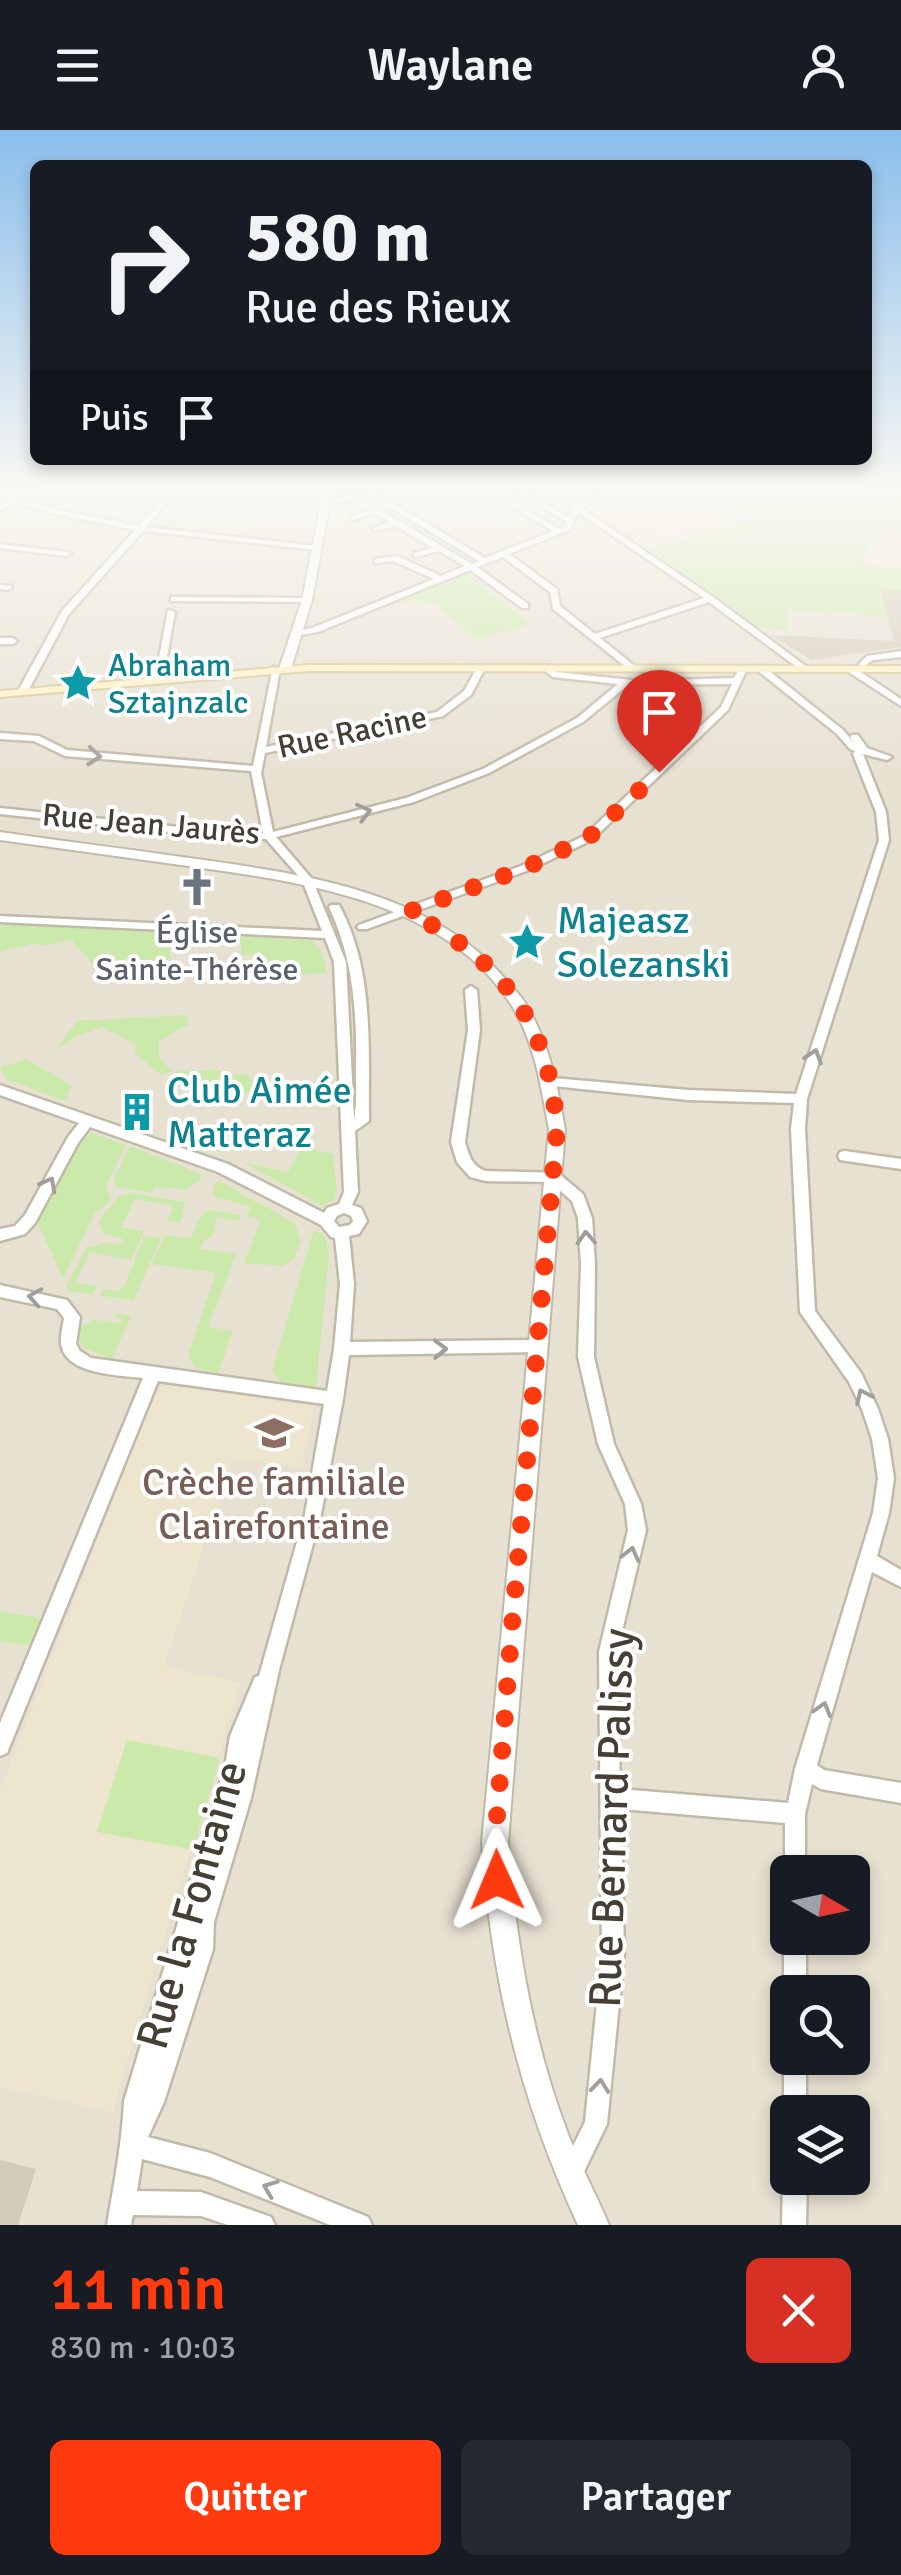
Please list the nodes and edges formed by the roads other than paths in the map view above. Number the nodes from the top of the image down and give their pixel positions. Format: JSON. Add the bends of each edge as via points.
{"nodes":[{"id":1,"x":85,"y":590,"type":"edge"},
{"id":2,"x":309,"y":590,"type":"edge"},
{"id":3,"x":408,"y":590,"type":"edge"},
{"id":4,"x":503,"y":590,"type":"edge"},
{"id":5,"x":552,"y":590,"type":"edge"},
{"id":6,"x":698,"y":590,"type":"edge"},
{"id":7,"x":710,"y":598,"type":"junction"},
{"id":8,"x":174,"y":599,"type":"dead end"},
{"id":9,"x":307,"y":600,"type":"junction"},
{"id":10,"x":525,"y":606,"type":"dead end"},
{"id":11,"x":171,"y":612,"type":"dead end"},
{"id":12,"x":297,"y":634,"type":"junction"},
{"id":13,"x":595,"y":636,"type":"junction"},
{"id":14,"x":0,"y":641,"type":"edge"},
{"id":15,"x":13,"y":641,"type":"dead end"},
{"id":16,"x":901,"y":654,"type":"edge"},
{"id":17,"x":876,"y":661,"type":"junction"},
{"id":18,"x":481,"y":668,"type":"junction"},
{"id":19,"x":547,"y":668,"type":"junction"},
{"id":20,"x":633,"y":668,"type":"junction"},
{"id":21,"x":742,"y":668,"type":"junction"},
{"id":22,"x":760,"y":668,"type":"junction"},
{"id":23,"x":807,"y":668,"type":"junction"},
{"id":24,"x":281,"y":669,"type":"junction"},
{"id":25,"x":850,"y":669,"type":"junction"},
{"id":26,"x":896,"y":669,"type":"edge"},
{"id":27,"x":159,"y":679,"type":"junction"},
{"id":28,"x":626,"y":682,"type":"junction"},
{"id":29,"x":736,"y":682,"type":"junction"},
{"id":30,"x":23,"y":691,"type":"junction"},
{"id":31,"x":0,"y":694,"type":"edge"},
{"id":32,"x":901,"y":704,"type":"edge"},
{"id":33,"x":0,"y":736,"type":"edge"},
{"id":34,"x":858,"y":744,"type":"junction"},
{"id":35,"x":260,"y":752,"type":"junction"},
{"id":36,"x":901,"y":767,"type":"edge"},
{"id":37,"x":256,"y":769,"type":"junction"},
{"id":38,"x":0,"y":810,"type":"edge"},
{"id":39,"x":0,"y":836,"type":"edge"},
{"id":40,"x":269,"y":836,"type":"junction"},
{"id":41,"x":307,"y":879,"type":"junction"},
{"id":42,"x":335,"y":907,"type":"dead end"},
{"id":43,"x":408,"y":912,"type":"junction"},
{"id":44,"x":0,"y":919,"type":"edge"},
{"id":45,"x":364,"y":928,"type":"dead end"},
{"id":46,"x":331,"y":935,"type":"junction"},
{"id":47,"x":471,"y":990,"type":"dead end"},
{"id":48,"x":553,"y":1082,"type":"junction"},
{"id":49,"x":0,"y":1090,"type":"edge"},
{"id":50,"x":801,"y":1099,"type":"junction"},
{"id":51,"x":88,"y":1120,"type":"junction"},
{"id":52,"x":348,"y":1129,"type":"junction"},
{"id":53,"x":845,"y":1156,"type":"dead end"},
{"id":54,"x":901,"y":1164,"type":"edge"},
{"id":55,"x":553,"y":1177,"type":"junction"},
{"id":56,"x":344,"y":1208,"type":"junction"},
{"id":57,"x":326,"y":1221,"type":"junction"},
{"id":58,"x":342,"y":1234,"type":"junction"},
{"id":59,"x":0,"y":1235,"type":"edge"},
{"id":60,"x":0,"y":1290,"type":"edge"},
{"id":61,"x":538,"y":1346,"type":"junction"},
{"id":62,"x":342,"y":1349,"type":"junction"},
{"id":63,"x":153,"y":1374,"type":"junction"},
{"id":64,"x":335,"y":1399,"type":"junction"},
{"id":65,"x":866,"y":1559,"type":"junction"},
{"id":66,"x":901,"y":1579,"type":"edge"},
{"id":67,"x":0,"y":1746,"type":"edge"},
{"id":68,"x":805,"y":1769,"type":"junction"},
{"id":69,"x":901,"y":1794,"type":"edge"},
{"id":70,"x":613,"y":1798,"type":"junction"},
{"id":71,"x":795,"y":1814,"type":"junction"},
{"id":72,"x":795,"y":1855,"type":"edge"},
{"id":73,"x":132,"y":2145,"type":"junction"},
{"id":74,"x":570,"y":2177,"type":"junction"},
{"id":75,"x":794,"y":2195,"type":"edge"},
{"id":76,"x":120,"y":2214,"type":"edge"},
{"id":77,"x":263,"y":2225,"type":"edge"},
{"id":78,"x":360,"y":2225,"type":"edge"},
{"id":79,"x":594,"y":2225,"type":"edge"},
{"id":80,"x":794,"y":2225,"type":"edge"}],
"edges":[{"from":1,"to":30,"type":"street","via":[[64,613]]},
{"from":2,"to":9,"type":"street"},
{"from":3,"to":12,"type":"street"},
{"from":4,"to":10,"type":"street"},
{"from":5,"to":13,"type":"street","via":[[556,607]]},
{"from":6,"to":7,"type":"street"},
{"from":7,"to":13,"type":"street"},
{"from":7,"to":23,"type":"street"},
{"from":8,"to":9,"type":"street"},
{"from":9,"to":12,"type":"street"},
{"from":11,"to":27,"type":"street"},
{"from":12,"to":24,"type":"street"},
{"from":13,"to":20,"type":"street"},
{"from":14,"to":15,"type":"street"},
{"from":16,"to":17,"type":"street"},
{"from":17,"to":23,"type":"main road"},
{"from":17,"to":26,"type":"main road"},
{"from":18,"to":19,"type":"main road"},
{"from":18,"to":24,"type":"main road"},
{"from":18,"to":35,"type":"street","name":"Rue Racine","via":[[468,693],[440,714]]},
{"from":19,"to":20,"type":"main road"},
{"from":19,"to":28,"type":"street"},
{"from":20,"to":21,"type":"main road"},
{"from":21,"to":22,"type":"main road"},
{"from":21,"to":29,"type":"street"},
{"from":22,"to":23,"type":"main road"},
{"from":22,"to":34,"type":"street"},
{"from":23,"to":25,"type":"main road"},
{"from":24,"to":27,"type":"main road"},
{"from":24,"to":35,"type":"street"},
{"from":25,"to":26,"type":"main road"},
{"from":25,"to":32,"type":"street"},
{"from":27,"to":30,"type":"main road"},
{"from":28,"to":29,"type":"street"},
{"from":40,"to":28,"type":"street","name":"Rue Jean Jaurès","one_way":true,"via":[[410,800],[486,771],[580,720]]},
{"from":29,"to":43,"type":"street","via":[[726,708],[588,838]]},
{"from":30,"to":31,"type":"main road"},
{"from":33,"to":37,"type":"street","one_way":true,"via":[[36,738],[65,753]]},
{"from":34,"to":36,"type":"street"},
{"from":50,"to":34,"type":"street","one_way":true,"via":[[884,840]]},
{"from":35,"to":37,"type":"street"},
{"from":37,"to":40,"type":"street"},
{"from":38,"to":40,"type":"street","name":"Rue Jean Jaurès"},
{"from":39,"to":41,"type":"street"},
{"from":40,"to":41,"type":"street"},
{"from":41,"to":43,"type":"street"},
{"from":41,"to":46,"type":"street"},
{"from":42,"to":52,"type":"street","via":[[359,968],[362,1121]]},
{"from":43,"to":45,"type":"street"},
{"from":43,"to":48,"type":"street","via":[[486,962],[516,999]]},
{"from":44,"to":46,"type":"street"},
{"from":46,"to":52,"type":"street","via":[[343,983]]},
{"from":47,"to":55,"type":"street","via":[[474,1030],[458,1142],[464,1162],[486,1176]]},
{"from":48,"to":50,"type":"street"},
{"from":48,"to":55,"type":"street"},
{"from":49,"to":51,"type":"street"},
{"from":65,"to":50,"type":"street","one_way":true,"via":[[886,1478],[870,1409],[808,1312]]},
{"from":51,"to":57,"type":"street","via":[[223,1168]]},
{"from":59,"to":51,"type":"street","one_way":true,"via":[[30,1220]]},
{"from":52,"to":56,"type":"street","via":[[350,1192]]},
{"from":53,"to":54,"type":"street"},
{"from":55,"to":61,"type":"street"},
{"from":70,"to":55,"type":"street","name":"Rue Bernard Palissy","one_way":true,"via":[[608,1652],[637,1530],[633,1504],[606,1444],[586,1356],[585,1218],[578,1198]]},
{"from":56,"to":57,"type":"street"},
{"from":56,"to":58,"type":"street","via":[[360,1221]]},
{"from":57,"to":58,"type":"street"},
{"from":58,"to":62,"type":"street","name":"Rue la Fontaine"},
{"from":63,"to":60,"type":"street","one_way":true,"via":[[88,1364],[68,1345],[72,1317],[62,1304]]},
{"from":62,"to":61,"type":"street","one_way":true},
{"from":61,"to":74,"type":"street","via":[[495,1842],[499,1920],[518,2024]]},
{"from":62,"to":64,"type":"street","name":"Rue la Fontaine"},
{"from":63,"to":64,"type":"street"},
{"from":63,"to":67,"type":"street"},
{"from":64,"to":73,"type":"street","name":"Rue la Fontaine","via":[[314,1514],[202,1949],[153,2102]]},
{"from":65,"to":66,"type":"street"},
{"from":68,"to":65,"type":"street","one_way":true},
{"from":68,"to":69,"type":"street","via":[[820,1779]]},
{"from":68,"to":71,"type":"street"},
{"from":70,"to":71,"type":"street"},
{"from":74,"to":70,"type":"street","name":"Rue Bernard Palissy","one_way":true,"via":[[596,2124],[613,1954]]},
{"from":71,"to":72,"type":"street"},
{"from":73,"to":76,"type":"street","name":"Rue la Fontaine"},
{"from":78,"to":73,"type":"street","one_way":true,"via":[[210,2165]]},
{"from":74,"to":79,"type":"street"},
{"from":75,"to":80,"type":"street"},
{"from":76,"to":77,"type":"street","via":[[200,2204]]}]}
